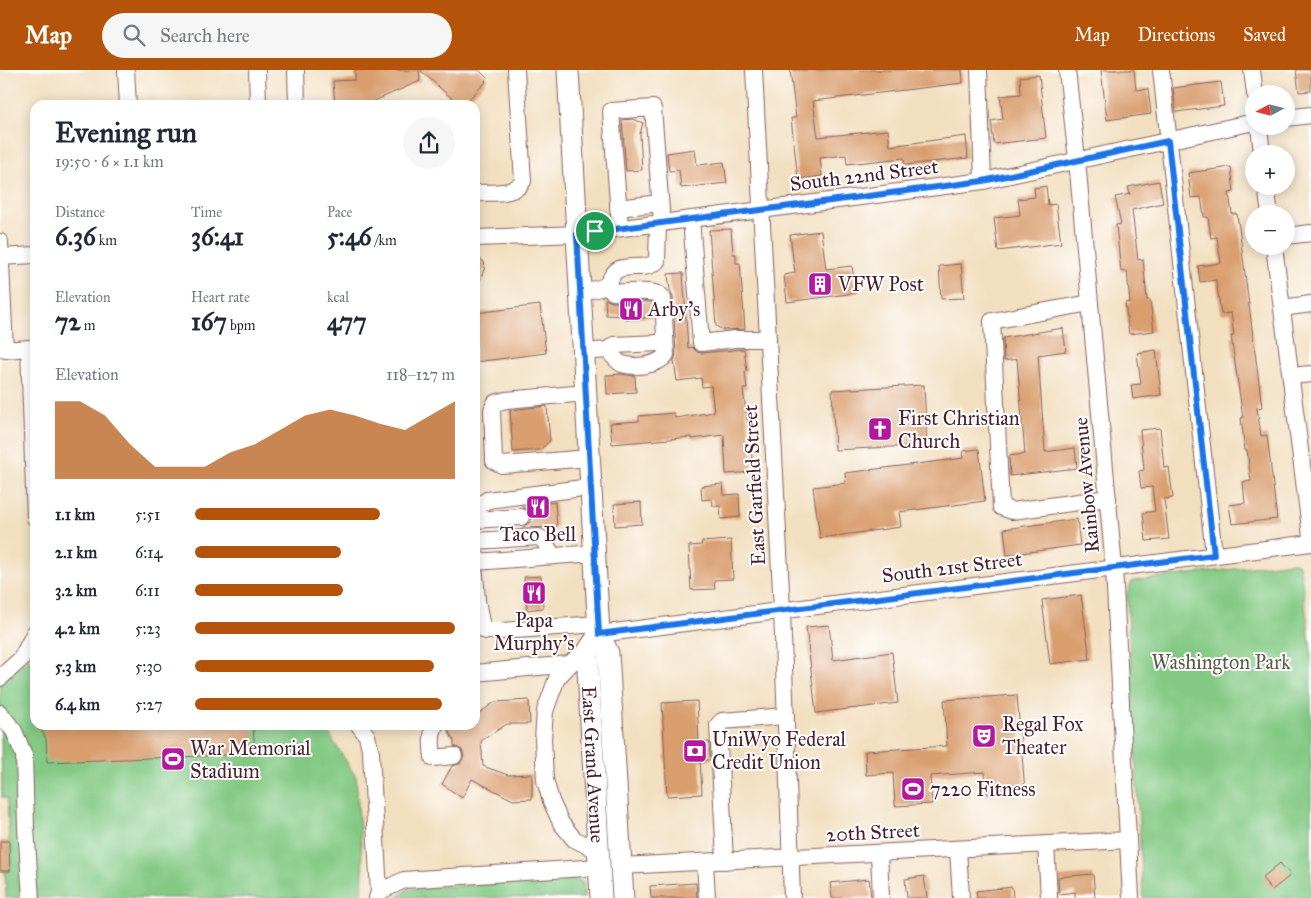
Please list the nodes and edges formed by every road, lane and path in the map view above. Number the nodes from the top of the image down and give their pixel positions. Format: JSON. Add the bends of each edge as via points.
{"nodes":[{"id":1,"x":126,"y":70,"type":"edge"},
{"id":2,"x":257,"y":70,"type":"edge"},
{"id":3,"x":296,"y":70,"type":"edge"},
{"id":4,"x":516,"y":70,"type":"edge"},
{"id":5,"x":568,"y":70,"type":"edge"},
{"id":6,"x":754,"y":70,"type":"edge"},
{"id":7,"x":978,"y":70,"type":"edge"},
{"id":8,"x":1068,"y":70,"type":"edge"},
{"id":9,"x":1161,"y":70,"type":"edge"},
{"id":10,"x":1252,"y":70,"type":"edge"},
{"id":11,"x":1254,"y":85,"type":"edge"},
{"id":12,"x":128,"y":100,"type":"edge"},
{"id":13,"x":258,"y":100,"type":"edge"},
{"id":14,"x":298,"y":100,"type":"edge"},
{"id":15,"x":1311,"y":115,"type":"edge"},
{"id":16,"x":1295,"y":117,"type":"edge"},
{"id":17,"x":1245,"y":124,"type":"edge"},
{"id":18,"x":1168,"y":141,"type":"junction"},
{"id":19,"x":1077,"y":160,"type":"junction"},
{"id":20,"x":983,"y":181,"type":"junction"},
{"id":21,"x":480,"y":192,"type":"edge"},
{"id":22,"x":660,"y":203,"type":"junction"},
{"id":23,"x":618,"y":208,"type":"junction"},
{"id":24,"x":761,"y":210,"type":"junction"},
{"id":25,"x":692,"y":219,"type":"junction"},
{"id":26,"x":660,"y":223,"type":"junction"},
{"id":27,"x":620,"y":228,"type":"junction"},
{"id":28,"x":1311,"y":233,"type":"edge"},
{"id":29,"x":577,"y":234,"type":"junction"},
{"id":30,"x":1295,"y":235,"type":"edge"},
{"id":31,"x":480,"y":238,"type":"edge"},
{"id":32,"x":0,"y":252,"type":"edge"},
{"id":33,"x":30,"y":255,"type":"edge"},
{"id":34,"x":1275,"y":255,"type":"edge"},
{"id":35,"x":610,"y":280,"type":"junction"},
{"id":36,"x":580,"y":291,"type":"junction"},
{"id":37,"x":1090,"y":303,"type":"junction"},
{"id":38,"x":1311,"y":304,"type":"edge"},
{"id":39,"x":1282,"y":308,"type":"junction"},
{"id":40,"x":768,"y":339,"type":"junction"},
{"id":41,"x":659,"y":343,"type":"dead end"},
{"id":42,"x":608,"y":350,"type":"junction"},
{"id":43,"x":583,"y":352,"type":"junction"},
{"id":44,"x":30,"y":374,"type":"edge"},
{"id":45,"x":1311,"y":374,"type":"edge"},
{"id":46,"x":1291,"y":376,"type":"junction"},
{"id":47,"x":586,"y":393,"type":"junction"},
{"id":48,"x":1305,"y":448,"type":"edge"},
{"id":49,"x":589,"y":458,"type":"junction"},
{"id":50,"x":591,"y":487,"type":"junction"},
{"id":51,"x":1108,"y":498,"type":"junction"},
{"id":52,"x":480,"y":506,"type":"edge"},
{"id":53,"x":521,"y":517,"type":"dead end"},
{"id":54,"x":480,"y":520,"type":"edge"},
{"id":55,"x":1311,"y":536,"type":"edge"},
{"id":56,"x":480,"y":542,"type":"edge"},
{"id":57,"x":1311,"y":543,"type":"edge"},
{"id":58,"x":595,"y":553,"type":"junction"},
{"id":59,"x":1214,"y":555,"type":"junction"},
{"id":60,"x":554,"y":556,"type":"junction"},
{"id":61,"x":480,"y":562,"type":"edge"},
{"id":62,"x":1114,"y":568,"type":"junction"},
{"id":63,"x":782,"y":610,"type":"junction"},
{"id":64,"x":480,"y":617,"type":"edge"},
{"id":65,"x":599,"y":629,"type":"junction"},
{"id":66,"x":30,"y":642,"type":"edge"},
{"id":67,"x":579,"y":659,"type":"junction"},
{"id":68,"x":480,"y":672,"type":"edge"},
{"id":69,"x":0,"y":678,"type":"edge"},
{"id":70,"x":0,"y":713,"type":"edge"},
{"id":71,"x":786,"y":716,"type":"junction"},
{"id":72,"x":363,"y":730,"type":"edge"},
{"id":73,"x":432,"y":730,"type":"edge"},
{"id":74,"x":454,"y":756,"type":"dead end"},
{"id":75,"x":1128,"y":840,"type":"junction"},
{"id":76,"x":1046,"y":844,"type":"junction"},
{"id":77,"x":958,"y":849,"type":"junction"},
{"id":78,"x":879,"y":853,"type":"junction"},
{"id":79,"x":790,"y":857,"type":"junction"},
{"id":80,"x":599,"y":859,"type":"junction"},
{"id":81,"x":725,"y":861,"type":"junction"},
{"id":82,"x":705,"y":862,"type":"junction"},
{"id":83,"x":621,"y":866,"type":"junction"},
{"id":84,"x":378,"y":895,"type":"edge"},
{"id":85,"x":31,"y":898,"type":"edge"},
{"id":86,"x":601,"y":898,"type":"edge"},
{"id":87,"x":622,"y":898,"type":"edge"},
{"id":88,"x":707,"y":898,"type":"edge"},
{"id":89,"x":792,"y":898,"type":"edge"},
{"id":90,"x":881,"y":898,"type":"edge"},
{"id":91,"x":960,"y":898,"type":"edge"},
{"id":92,"x":1049,"y":898,"type":"edge"},
{"id":93,"x":1131,"y":898,"type":"edge"}],
"edges":[{"from":1,"to":12,"type":"street"},
{"from":2,"to":13,"type":"street"},
{"from":3,"to":14,"type":"street"},
{"from":4,"to":21,"type":"street","via":[[522,181],[520,186],[510,191]]},
{"from":5,"to":29,"type":"main road","name":"East Grand Avenue"},
{"from":6,"to":24,"type":"street","name":"East Garfield Street"},
{"from":7,"to":20,"type":"street"},
{"from":8,"to":19,"type":"street","name":"Rainbow Avenue"},
{"from":9,"to":18,"type":"street"},
{"from":10,"to":11,"type":"street"},
{"from":15,"to":16,"type":"street"},
{"from":17,"to":18,"type":"street","name":"South 22nd Street"},
{"from":18,"to":19,"type":"street","name":"South 22nd Street"},
{"from":18,"to":59,"type":"street"},
{"from":19,"to":20,"type":"street","name":"South 22nd Street"},
{"from":19,"to":37,"type":"street","name":"Rainbow Avenue"},
{"from":20,"to":24,"type":"street","name":"South 22nd Street"},
{"from":22,"to":23,"type":"street"},
{"from":22,"to":23,"type":"street","via":[[653,108],[611,112]]},
{"from":22,"to":26,"type":"street"},
{"from":23,"to":27,"type":"street"},
{"from":24,"to":25,"type":"street","name":"South 22nd Street"},
{"from":24,"to":40,"type":"street","name":"East Garfield Street"},
{"from":25,"to":26,"type":"street","name":"South 22nd Street"},
{"from":25,"to":40,"type":"street","via":[[701,342]]},
{"from":26,"to":27,"type":"street","name":"South 22nd Street"},
{"from":26,"to":35,"type":"street","via":[[657,261],[652,266],[619,269]]},
{"from":27,"to":29,"type":"street","name":"South 22nd Street"},
{"from":28,"to":30,"type":"street"},
{"from":29,"to":31,"type":"street","name":"South 22nd Street"},
{"from":29,"to":36,"type":"main road","name":"East Grand Avenue"},
{"from":32,"to":33,"type":"street"},
{"from":32,"to":44,"type":"street","via":[[5,350],[29,348]]},
{"from":34,"to":39,"type":"street"},
{"from":35,"to":36,"type":"street","via":[[602,288]]},
{"from":35,"to":42,"type":"street","via":[[613,292],[653,292],[663,298],[666,355],[653,364],[621,364]]},
{"from":36,"to":43,"type":"main road","name":"East Grand Avenue"},
{"from":37,"to":51,"type":"street","name":"Rainbow Avenue"},
{"from":37,"to":51,"type":"street","via":[[992,321],[1001,507],[1012,511]]},
{"from":38,"to":39,"type":"street"},
{"from":39,"to":46,"type":"street"},
{"from":40,"to":63,"type":"street","name":"East Garfield Street"},
{"from":41,"to":42,"type":"street","via":[[614,345]]},
{"from":42,"to":43,"type":"street"},
{"from":43,"to":47,"type":"main road","name":"East Grand Avenue"},
{"from":45,"to":46,"type":"street"},
{"from":46,"to":48,"type":"street"},
{"from":47,"to":49,"type":"main road","name":"East Grand Avenue"},
{"from":47,"to":49,"type":"street","via":[[495,403],[492,410],[494,461],[502,465]]},
{"from":48,"to":55,"type":"street"},
{"from":49,"to":50,"type":"main road","name":"East Grand Avenue"},
{"from":50,"to":52,"type":"street","via":[[488,500]]},
{"from":50,"to":58,"type":"main road","name":"East Grand Avenue"},
{"from":51,"to":62,"type":"street","name":"Rainbow Avenue"},
{"from":53,"to":54,"type":"street"},
{"from":56,"to":60,"type":"street","via":[[539,537]]},
{"from":57,"to":59,"type":"street","name":"South 21st Street"},
{"from":58,"to":60,"type":"street"},
{"from":58,"to":65,"type":"main road","name":"East Grand Avenue"},
{"from":59,"to":62,"type":"street","name":"South 21st Street"},
{"from":60,"to":61,"type":"street"},
{"from":62,"to":63,"type":"street","name":"South 21st Street"},
{"from":62,"to":75,"type":"street","name":"Rainbow Avenue"},
{"from":63,"to":65,"type":"street","name":"South 21st Street"},
{"from":63,"to":71,"type":"street","name":"East Garfield Street"},
{"from":64,"to":65,"type":"street","name":"South 21st Street","via":[[482,628],[486,631]]},
{"from":65,"to":67,"type":"main road"},
{"from":65,"to":83,"type":"main road","name":"East Grand Avenue","via":[[608,653]]},
{"from":66,"to":69,"type":"street","via":[[21,659]]},
{"from":67,"to":68,"type":"street"},
{"from":67,"to":80,"type":"main road","name":"East Grand Avenue"},
{"from":67,"to":80,"type":"street","via":[[558,678],[545,711],[545,780],[561,823],[574,839]]},
{"from":70,"to":85,"type":"street","via":[[14,731],[24,755]]},
{"from":71,"to":79,"type":"street","name":"East Garfield Street"},
{"from":71,"to":81,"type":"street","via":[[722,721],[718,725]]},
{"from":72,"to":84,"type":"street","via":[[371,753]]},
{"from":73,"to":74,"type":"street","via":[[433,758]]},
{"from":75,"to":76,"type":"street","name":"20th Street"},
{"from":75,"to":93,"type":"street","name":"Rainbow Avenue"},
{"from":76,"to":77,"type":"street","name":"20th Street"},
{"from":76,"to":92,"type":"street"},
{"from":77,"to":78,"type":"street","name":"20th Street"},
{"from":77,"to":91,"type":"street"},
{"from":78,"to":79,"type":"street","name":"20th Street"},
{"from":78,"to":90,"type":"street"},
{"from":79,"to":81,"type":"street","name":"20th Street"},
{"from":79,"to":89,"type":"street","name":"East Garfield Street"},
{"from":80,"to":84,"type":"street","via":[[404,880]]},
{"from":80,"to":86,"type":"main road","name":"East Grand Avenue"},
{"from":81,"to":82,"type":"street","name":"20th Street"},
{"from":82,"to":83,"type":"street","name":"20th Street"},
{"from":82,"to":88,"type":"street"},
{"from":83,"to":87,"type":"main road","name":"East Grand Avenue"}]}
